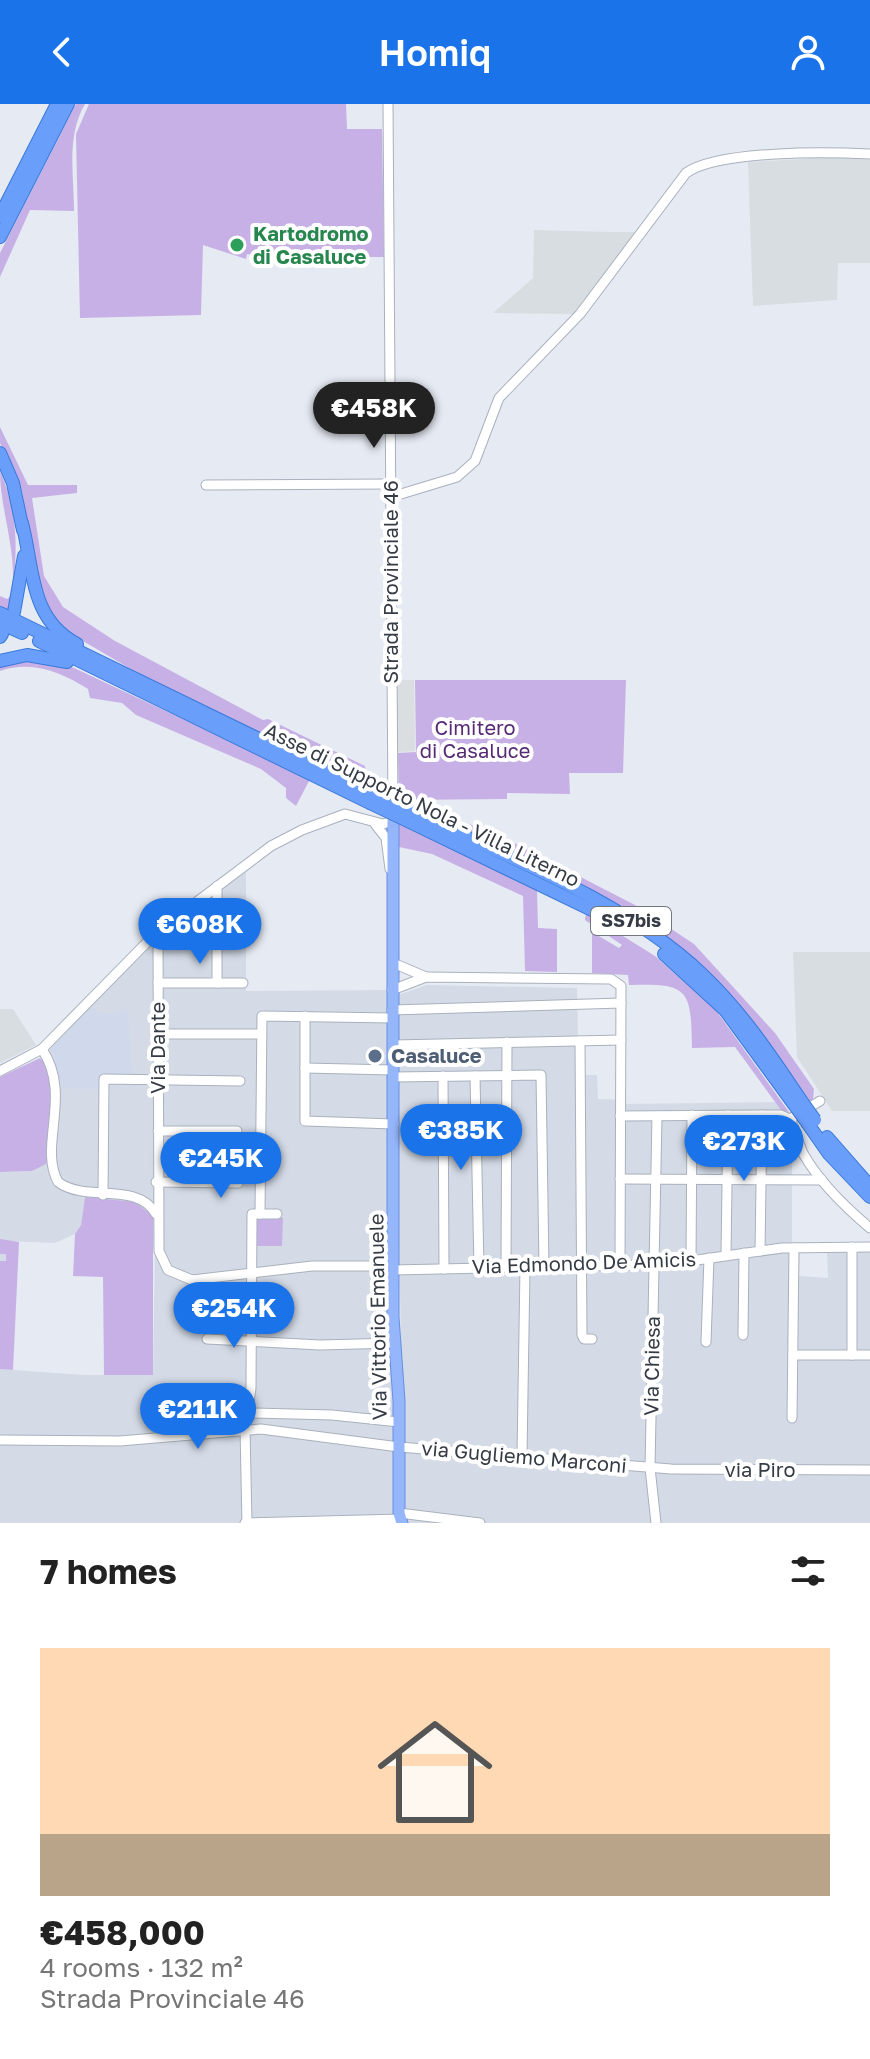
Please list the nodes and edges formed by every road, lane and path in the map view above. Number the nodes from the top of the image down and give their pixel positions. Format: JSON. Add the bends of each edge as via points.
{"nodes":[{"id":1,"x":57,"y":104,"type":"edge"},
{"id":2,"x":68,"y":104,"type":"edge"},
{"id":3,"x":388,"y":104,"type":"edge"},
{"id":4,"x":870,"y":154,"type":"edge"},
{"id":5,"x":0,"y":216,"type":"edge"},
{"id":6,"x":0,"y":237,"type":"edge"},
{"id":7,"x":0,"y":453,"type":"edge"},
{"id":8,"x":390,"y":484,"type":"junction"},
{"id":9,"x":206,"y":485,"type":"dead end"},
{"id":10,"x":391,"y":497,"type":"junction"},
{"id":11,"x":22,"y":523,"type":"junction"},
{"id":12,"x":7,"y":612,"type":"edge"},
{"id":13,"x":1,"y":631,"type":"edge"},
{"id":14,"x":99,"y":659,"type":"junction"},
{"id":15,"x":0,"y":661,"type":"edge"},
{"id":16,"x":108,"y":676,"type":"junction"},
{"id":17,"x":393,"y":796,"type":"junction"},
{"id":18,"x":371,"y":798,"type":"junction"},
{"id":19,"x":370,"y":819,"type":"junction"},
{"id":20,"x":393,"y":821,"type":"junction"},
{"id":21,"x":393,"y":873,"type":"junction"},
{"id":22,"x":217,"y":886,"type":"junction"},
{"id":23,"x":158,"y":931,"type":"junction"},
{"id":24,"x":393,"y":963,"type":"junction"},
{"id":25,"x":426,"y":977,"type":"junction"},
{"id":26,"x":158,"y":983,"type":"junction"},
{"id":27,"x":217,"y":983,"type":"junction"},
{"id":28,"x":243,"y":983,"type":"dead end"},
{"id":29,"x":392,"y":990,"type":"junction"},
{"id":30,"x":621,"y":1003,"type":"junction"},
{"id":31,"x":392,"y":1014,"type":"junction"},
{"id":32,"x":305,"y":1016,"type":"junction"},
{"id":33,"x":158,"y":1034,"type":"junction"},
{"id":34,"x":261,"y":1034,"type":"junction"},
{"id":35,"x":621,"y":1040,"type":"junction"},
{"id":36,"x":580,"y":1041,"type":"junction"},
{"id":37,"x":507,"y":1042,"type":"junction"},
{"id":38,"x":393,"y":1045,"type":"junction"},
{"id":39,"x":42,"y":1049,"type":"junction"},
{"id":40,"x":305,"y":1068,"type":"junction"},
{"id":41,"x":0,"y":1071,"type":"edge"},
{"id":42,"x":393,"y":1074,"type":"junction"},
{"id":43,"x":508,"y":1075,"type":"junction"},
{"id":44,"x":443,"y":1076,"type":"junction"},
{"id":45,"x":475,"y":1076,"type":"junction"},
{"id":46,"x":158,"y":1080,"type":"junction"},
{"id":47,"x":240,"y":1081,"type":"dead end"},
{"id":48,"x":820,"y":1101,"type":"dead end"},
{"id":49,"x":692,"y":1115,"type":"junction"},
{"id":50,"x":728,"y":1115,"type":"junction"},
{"id":51,"x":762,"y":1115,"type":"junction"},
{"id":52,"x":620,"y":1116,"type":"junction"},
{"id":53,"x":657,"y":1116,"type":"junction"},
{"id":54,"x":790,"y":1119,"type":"junction"},
{"id":55,"x":812,"y":1122,"type":"junction"},
{"id":56,"x":394,"y":1124,"type":"junction"},
{"id":57,"x":158,"y":1131,"type":"junction"},
{"id":58,"x":237,"y":1131,"type":"dead end"},
{"id":59,"x":239,"y":1163,"type":"dead end"},
{"id":60,"x":620,"y":1179,"type":"junction"},
{"id":61,"x":656,"y":1180,"type":"junction"},
{"id":62,"x":691,"y":1180,"type":"junction"},
{"id":63,"x":727,"y":1180,"type":"junction"},
{"id":64,"x":761,"y":1180,"type":"junction"},
{"id":65,"x":822,"y":1180,"type":"junction"},
{"id":66,"x":156,"y":1182,"type":"junction"},
{"id":67,"x":870,"y":1186,"type":"edge"},
{"id":68,"x":103,"y":1195,"type":"junction"},
{"id":69,"x":870,"y":1197,"type":"edge"},
{"id":70,"x":156,"y":1214,"type":"junction"},
{"id":71,"x":260,"y":1214,"type":"junction"},
{"id":72,"x":277,"y":1214,"type":"dead end"},
{"id":73,"x":870,"y":1228,"type":"edge"},
{"id":74,"x":852,"y":1247,"type":"junction"},
{"id":75,"x":870,"y":1247,"type":"edge"},
{"id":76,"x":794,"y":1248,"type":"junction"},
{"id":77,"x":760,"y":1251,"type":"junction"},
{"id":78,"x":744,"y":1253,"type":"junction"},
{"id":79,"x":726,"y":1255,"type":"junction"},
{"id":80,"x":709,"y":1258,"type":"junction"},
{"id":81,"x":691,"y":1261,"type":"junction"},
{"id":82,"x":654,"y":1264,"type":"junction"},
{"id":83,"x":620,"y":1265,"type":"junction"},
{"id":84,"x":582,"y":1266,"type":"junction"},
{"id":85,"x":506,"y":1267,"type":"junction"},
{"id":86,"x":525,"y":1267,"type":"junction"},
{"id":87,"x":544,"y":1267,"type":"junction"},
{"id":88,"x":393,"y":1268,"type":"junction"},
{"id":89,"x":479,"y":1268,"type":"junction"},
{"id":90,"x":444,"y":1269,"type":"junction"},
{"id":91,"x":249,"y":1274,"type":"junction"},
{"id":92,"x":743,"y":1335,"type":"dead end"},
{"id":93,"x":207,"y":1339,"type":"dead end"},
{"id":94,"x":592,"y":1339,"type":"dead end"},
{"id":95,"x":250,"y":1342,"type":"junction"},
{"id":96,"x":706,"y":1342,"type":"dead end"},
{"id":97,"x":395,"y":1343,"type":"junction"},
{"id":98,"x":793,"y":1355,"type":"junction"},
{"id":99,"x":852,"y":1355,"type":"junction"},
{"id":100,"x":870,"y":1355,"type":"edge"},
{"id":101,"x":249,"y":1413,"type":"junction"},
{"id":102,"x":792,"y":1418,"type":"dead end"},
{"id":103,"x":399,"y":1422,"type":"junction"},
{"id":104,"x":245,"y":1429,"type":"junction"},
{"id":105,"x":0,"y":1440,"type":"edge"},
{"id":106,"x":399,"y":1447,"type":"junction"},
{"id":107,"x":522,"y":1456,"type":"junction"},
{"id":108,"x":650,"y":1468,"type":"junction"},
{"id":109,"x":870,"y":1470,"type":"edge"},
{"id":110,"x":401,"y":1518,"type":"edge"},
{"id":111,"x":246,"y":1523,"type":"edge"},
{"id":112,"x":480,"y":1523,"type":"edge"},
{"id":113,"x":656,"y":1523,"type":"edge"}],
"edges":[{"from":1,"to":5,"type":"highway"},
{"from":2,"to":6,"type":"highway"},
{"from":3,"to":8,"type":"street","name":"Strada Provinciale 46"},
{"from":4,"to":10,"type":"street","via":[[705,162],[686,173],[580,314],[499,398],[467,471]]},
{"from":7,"to":11,"type":"highway"},
{"from":8,"to":9,"type":"street"},
{"from":8,"to":10,"type":"street","name":"Strada Provinciale 46"},
{"from":10,"to":17,"type":"street","name":"Strada Provinciale 46"},
{"from":11,"to":12,"type":"highway","via":[[24,564]]},
{"from":11,"to":14,"type":"highway","via":[[43,611],[59,631]]},
{"from":12,"to":14,"type":"highway","name":"Asse di Supporto Nola - Villa Literno","number":"SS7bis"},
{"from":13,"to":16,"type":"highway","name":"Asse di Supporto Nola - Villa Literno","number":"SS7bis"},
{"from":14,"to":18,"type":"highway","name":"Asse di Supporto Nola - Villa Literno","number":"SS7bis"},
{"from":15,"to":16,"type":"highway","via":[[39,655]]},
{"from":16,"to":18,"type":"highway","name":"Asse di Supporto Nola - Villa Literno","number":"SS7bis"},
{"from":17,"to":19,"type":"street","via":[[385,814]]},
{"from":17,"to":20,"type":"street","name":"Strada Provinciale 46"},
{"from":18,"to":55,"type":"highway","name":"Asse di Supporto Nola - Villa Literno","number":"SS7bis","bridge":true,"via":[[649,942],[725,1010]]},
{"from":19,"to":20,"type":"street"},
{"from":19,"to":21,"type":"street","via":[[386,838]]},
{"from":19,"to":22,"type":"street","via":[[345,814],[302,830]]},
{"from":20,"to":21,"type":"main road","name":"Via Vittorio Emanuele"},
{"from":21,"to":24,"type":"main road","name":"Via Vittorio Emanuele"},
{"from":22,"to":23,"type":"street"},
{"from":22,"to":27,"type":"street"},
{"from":23,"to":26,"type":"street","name":"Via Dante"},
{"from":23,"to":39,"type":"street"},
{"from":24,"to":25,"type":"street"},
{"from":24,"to":29,"type":"main road","name":"Via Vittorio Emanuele"},
{"from":25,"to":29,"type":"street"},
{"from":25,"to":30,"type":"street","via":[[611,979],[621,986]]},
{"from":26,"to":27,"type":"street"},
{"from":26,"to":33,"type":"street","name":"Via Dante"},
{"from":27,"to":28,"type":"street"},
{"from":29,"to":31,"type":"main road","name":"Via Vittorio Emanuele"},
{"from":30,"to":31,"type":"street"},
{"from":30,"to":35,"type":"street"},
{"from":31,"to":32,"type":"street"},
{"from":31,"to":38,"type":"main road","name":"Via Vittorio Emanuele"},
{"from":32,"to":34,"type":"street","via":[[262,1016]]},
{"from":32,"to":40,"type":"street"},
{"from":33,"to":34,"type":"street"},
{"from":33,"to":46,"type":"street","name":"Via Dante"},
{"from":34,"to":71,"type":"street"},
{"from":35,"to":36,"type":"street"},
{"from":35,"to":52,"type":"street"},
{"from":36,"to":37,"type":"street"},
{"from":36,"to":84,"type":"street"},
{"from":37,"to":38,"type":"street"},
{"from":37,"to":43,"type":"street"},
{"from":38,"to":42,"type":"main road","name":"Via Vittorio Emanuele"},
{"from":39,"to":41,"type":"street"},
{"from":39,"to":68,"type":"street","via":[[58,1094],[56,1178],[71,1190]]},
{"from":40,"to":42,"type":"street"},
{"from":40,"to":56,"type":"street","via":[[305,1121]]},
{"from":42,"to":44,"type":"street"},
{"from":42,"to":56,"type":"main road","name":"Via Vittorio Emanuele"},
{"from":43,"to":45,"type":"street"},
{"from":43,"to":85,"type":"street"},
{"from":43,"to":87,"type":"street","via":[[541,1075]]},
{"from":44,"to":45,"type":"street"},
{"from":44,"to":90,"type":"street"},
{"from":45,"to":89,"type":"street"},
{"from":46,"to":47,"type":"street"},
{"from":46,"to":57,"type":"street","name":"Via Dante"},
{"from":46,"to":68,"type":"street","via":[[104,1079]]},
{"from":48,"to":54,"type":"street"},
{"from":49,"to":50,"type":"street"},
{"from":49,"to":53,"type":"street"},
{"from":49,"to":62,"type":"street"},
{"from":50,"to":51,"type":"street"},
{"from":50,"to":63,"type":"street"},
{"from":51,"to":54,"type":"street"},
{"from":51,"to":64,"type":"street"},
{"from":52,"to":53,"type":"street"},
{"from":52,"to":60,"type":"street"},
{"from":53,"to":61,"type":"street","name":"Via Chiesa"},
{"from":54,"to":65,"type":"street"},
{"from":55,"to":67,"type":"highway","name":"Asse di Supporto Nola - Villa Literno","number":"SS7bis"},
{"from":55,"to":69,"type":"highway","name":"Asse di Supporto Nola - Villa Literno","number":"SS7bis","via":[[829,1154]]},
{"from":56,"to":88,"type":"main road","name":"Via Vittorio Emanuele"},
{"from":57,"to":58,"type":"street"},
{"from":57,"to":66,"type":"street","name":"Via Dante"},
{"from":59,"to":66,"type":"street","via":[[238,1183]]},
{"from":60,"to":61,"type":"street"},
{"from":60,"to":83,"type":"street"},
{"from":61,"to":62,"type":"street"},
{"from":61,"to":82,"type":"street","name":"Via Chiesa"},
{"from":62,"to":63,"type":"street"},
{"from":62,"to":81,"type":"street"},
{"from":63,"to":64,"type":"street"},
{"from":63,"to":79,"type":"street"},
{"from":64,"to":65,"type":"street"},
{"from":64,"to":77,"type":"street"},
{"from":65,"to":73,"type":"street"},
{"from":66,"to":70,"type":"street","name":"Via Dante"},
{"from":68,"to":70,"type":"street","via":[[141,1200]]},
{"from":70,"to":91,"type":"street","name":"Via Dante","via":[[160,1258],[174,1274],[199,1280]]},
{"from":71,"to":72,"type":"street"},
{"from":71,"to":91,"type":"street","via":[[252,1214]]},
{"from":74,"to":75,"type":"street","name":"Via Edmondo De Amicis"},
{"from":74,"to":76,"type":"street","name":"Via Edmondo De Amicis"},
{"from":74,"to":99,"type":"street"},
{"from":76,"to":77,"type":"street","name":"Via Edmondo De Amicis"},
{"from":76,"to":98,"type":"street"},
{"from":77,"to":78,"type":"street","name":"Via Edmondo De Amicis"},
{"from":78,"to":79,"type":"street","name":"Via Edmondo De Amicis"},
{"from":78,"to":92,"type":"street"},
{"from":79,"to":80,"type":"street","name":"Via Edmondo De Amicis"},
{"from":80,"to":81,"type":"street","name":"Via Edmondo De Amicis"},
{"from":80,"to":96,"type":"street"},
{"from":81,"to":82,"type":"street","name":"Via Edmondo De Amicis"},
{"from":82,"to":83,"type":"street","name":"Via Edmondo De Amicis"},
{"from":82,"to":108,"type":"street","name":"Via Chiesa"},
{"from":83,"to":84,"type":"street","name":"Via Edmondo De Amicis"},
{"from":84,"to":87,"type":"street","name":"Via Edmondo De Amicis"},
{"from":84,"to":94,"type":"street","via":[[582,1335]]},
{"from":85,"to":86,"type":"street","name":"Via Edmondo De Amicis"},
{"from":85,"to":89,"type":"street","name":"Via Edmondo De Amicis"},
{"from":86,"to":87,"type":"street","name":"Via Edmondo De Amicis"},
{"from":86,"to":107,"type":"street"},
{"from":88,"to":90,"type":"street","name":"Via Edmondo De Amicis"},
{"from":88,"to":91,"type":"street","name":"Via Dante","via":[[312,1266]]},
{"from":88,"to":97,"type":"main road","name":"Via Vittorio Emanuele"},
{"from":89,"to":90,"type":"street","name":"Via Edmondo De Amicis"},
{"from":91,"to":95,"type":"street"},
{"from":93,"to":95,"type":"street"},
{"from":95,"to":97,"type":"street"},
{"from":95,"to":101,"type":"street"},
{"from":97,"to":103,"type":"main road","name":"Via Vittorio Emanuele"},
{"from":98,"to":99,"type":"street"},
{"from":98,"to":102,"type":"street"},
{"from":99,"to":100,"type":"street"},
{"from":101,"to":103,"type":"street"},
{"from":101,"to":104,"type":"street"},
{"from":103,"to":106,"type":"main road","name":"Via Vittorio Emanuele"},
{"from":104,"to":105,"type":"street","name":"via Gugliemo Marconi","via":[[120,1441]]},
{"from":104,"to":106,"type":"street","name":"via Gugliemo Marconi"},
{"from":104,"to":111,"type":"street"},
{"from":106,"to":107,"type":"street","name":"via Gugliemo Marconi"},
{"from":106,"to":110,"type":"main road","name":"Via Vittorio Emanuele"},
{"from":107,"to":108,"type":"street","name":"via Gugliemo Marconi"},
{"from":108,"to":109,"type":"street","name":"via Piro"},
{"from":108,"to":113,"type":"street","name":"Via Chiesa"},
{"from":110,"to":111,"type":"street"},
{"from":110,"to":112,"type":"street"}]}
